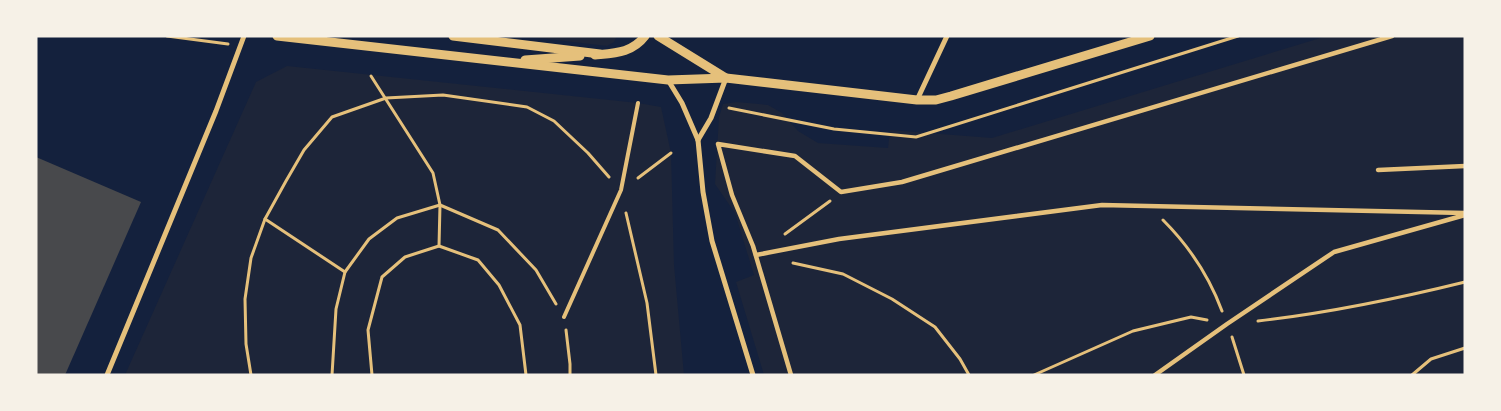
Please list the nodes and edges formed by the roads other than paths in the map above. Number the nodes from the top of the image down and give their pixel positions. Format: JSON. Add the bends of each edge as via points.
{"nodes":[{"id":1,"x":244,"y":36,"type":"edge"},
{"id":2,"x":277,"y":36,"type":"edge"},
{"id":3,"x":345,"y":36,"type":"edge"},
{"id":4,"x":453,"y":36,"type":"edge"},
{"id":5,"x":645,"y":36,"type":"edge"},
{"id":6,"x":658,"y":36,"type":"edge"},
{"id":7,"x":947,"y":36,"type":"edge"},
{"id":8,"x":1150,"y":36,"type":"edge"},
{"id":9,"x":1392,"y":36,"type":"edge"},
{"id":10,"x":297,"y":37,"type":"edge"},
{"id":11,"x":332,"y":41,"type":"junction"},
{"id":12,"x":600,"y":54,"type":"junction"},
{"id":13,"x":503,"y":61,"type":"junction"},
{"id":14,"x":726,"y":78,"type":"junction"},
{"id":15,"x":668,"y":80,"type":"junction"},
{"id":16,"x":917,"y":100,"type":"junction"},
{"id":17,"x":638,"y":103,"type":"dead end"},
{"id":18,"x":698,"y":140,"type":"junction"},
{"id":19,"x":1465,"y":166,"type":"edge"},
{"id":20,"x":1378,"y":170,"type":"dead end"},
{"id":21,"x":1465,"y":214,"type":"edge"},
{"id":22,"x":756,"y":255,"type":"junction"},
{"id":23,"x":564,"y":317,"type":"road end"},
{"id":24,"x":107,"y":375,"type":"edge"},
{"id":25,"x":753,"y":375,"type":"edge"},
{"id":26,"x":792,"y":375,"type":"edge"},
{"id":27,"x":1155,"y":375,"type":"edge"}],
"edges":[{"from":1,"to":24,"type":"street"},
{"from":2,"to":10,"type":"street"},
{"from":3,"to":11,"type":"street"},
{"from":4,"to":12,"type":"street"},
{"from":5,"to":12,"type":"street","via":[[639,44],[624,52]]},
{"from":6,"to":14,"type":"street"},
{"from":7,"to":16,"type":"street"},
{"from":8,"to":16,"type":"street","via":[[951,96]]},
{"from":9,"to":22,"type":"street","via":[[902,182],[841,192],[795,156],[718,144],[732,195]]},
{"from":10,"to":11,"type":"street"},
{"from":11,"to":13,"type":"street"},
{"from":12,"to":13,"type":"street"},
{"from":13,"to":15,"type":"street"},
{"from":14,"to":15,"type":"street"},
{"from":14,"to":16,"type":"street"},
{"from":14,"to":18,"type":"street","via":[[711,118]]},
{"from":15,"to":18,"type":"street"},
{"from":17,"to":23,"type":"lane","via":[[621,190]]},
{"from":18,"to":25,"type":"street","via":[[712,241]]},
{"from":19,"to":20,"type":"street"},
{"from":21,"to":22,"type":"street","via":[[1102,205],[840,239]]},
{"from":21,"to":27,"type":"street","via":[[1334,252]]},
{"from":22,"to":26,"type":"street"}]}
